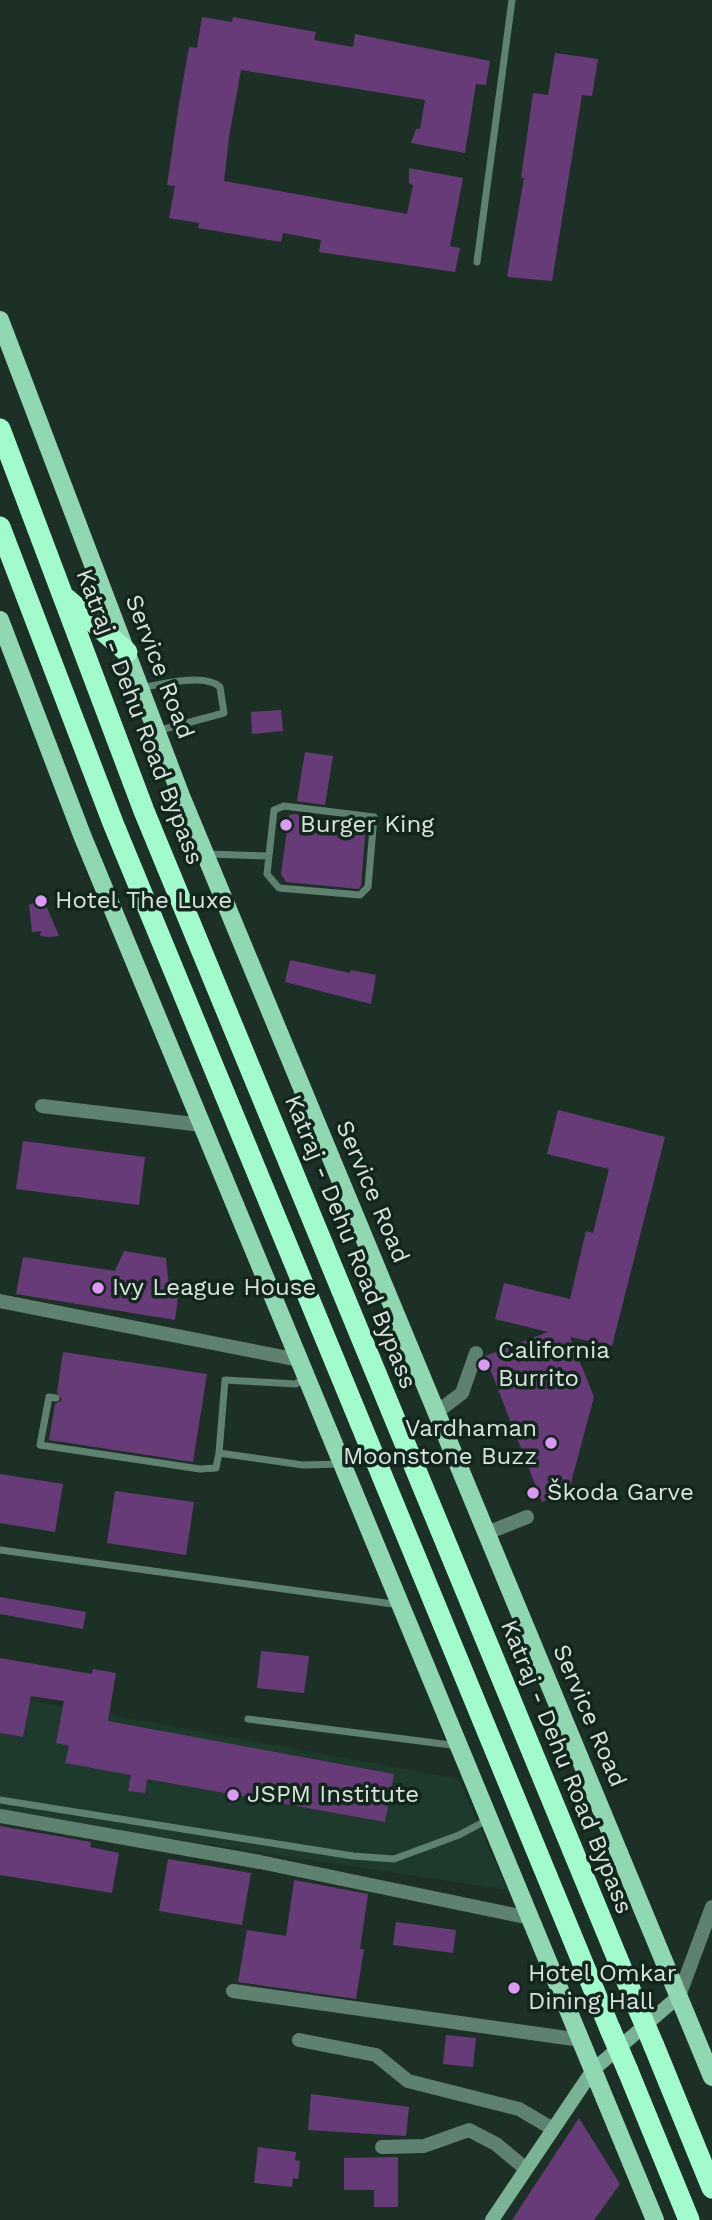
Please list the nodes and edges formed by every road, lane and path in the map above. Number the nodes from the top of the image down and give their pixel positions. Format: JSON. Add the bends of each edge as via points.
{"nodes":[{"id":1,"x":512,"y":0,"type":"edge"},
{"id":2,"x":477,"y":262,"type":"dead end"},
{"id":3,"x":0,"y":320,"type":"edge"},
{"id":4,"x":0,"y":429,"type":"edge"},
{"id":5,"x":0,"y":527,"type":"edge"},
{"id":6,"x":65,"y":598,"type":"junction"},
{"id":7,"x":1,"y":624,"type":"edge"},
{"id":8,"x":127,"y":652,"type":"junction"},
{"id":9,"x":140,"y":688,"type":"junction"},
{"id":10,"x":157,"y":731,"type":"junction"},
{"id":11,"x":205,"y":854,"type":"junction"},
{"id":12,"x":268,"y":856,"type":"junction"},
{"id":13,"x":42,"y":1106,"type":"dead end"},
{"id":14,"x":202,"y":1125,"type":"junction"},
{"id":15,"x":0,"y":1301,"type":"edge"},
{"id":16,"x":476,"y":1353,"type":"dead end"},
{"id":17,"x":303,"y":1368,"type":"junction"},
{"id":18,"x":56,"y":1398,"type":"dead end"},
{"id":19,"x":437,"y":1412,"type":"junction"},
{"id":20,"x":219,"y":1453,"type":"junction"},
{"id":21,"x":342,"y":1464,"type":"junction"},
{"id":22,"x":527,"y":1517,"type":"dead end"},
{"id":23,"x":487,"y":1533,"type":"junction"},
{"id":24,"x":0,"y":1550,"type":"edge"},
{"id":25,"x":401,"y":1605,"type":"junction"},
{"id":26,"x":248,"y":1719,"type":"dead end"},
{"id":27,"x":459,"y":1746,"type":"junction"},
{"id":28,"x":0,"y":1800,"type":"edge"},
{"id":29,"x":0,"y":1816,"type":"edge"},
{"id":30,"x":489,"y":1818,"type":"junction"},
{"id":31,"x":710,"y":1916,"type":"edge"},
{"id":32,"x":530,"y":1917,"type":"junction"},
{"id":33,"x":233,"y":1991,"type":"dead end"},
{"id":34,"x":679,"y":1996,"type":"junction"},
{"id":35,"x":299,"y":2040,"type":"dead end"},
{"id":36,"x":581,"y":2040,"type":"junction"},
{"id":37,"x":593,"y":2070,"type":"junction"},
{"id":38,"x":712,"y":2077,"type":"edge"},
{"id":39,"x":553,"y":2129,"type":"junction"},
{"id":40,"x":382,"y":2147,"type":"dead end"},
{"id":41,"x":526,"y":2169,"type":"junction"},
{"id":42,"x":712,"y":2188,"type":"edge"},
{"id":43,"x":492,"y":2220,"type":"edge"},
{"id":44,"x":655,"y":2220,"type":"edge"},
{"id":45,"x":689,"y":2220,"type":"edge"}],
"edges":[{"from":1,"to":2,"type":"lane"},
{"from":3,"to":8,"type":"main road","name":"Service Road"},
{"from":4,"to":6,"type":"highway","name":"Katraj - Dehu Road Bypass"},
{"from":5,"to":45,"type":"highway","bridge":true,"via":[[113,823]]},
{"from":6,"to":8,"type":"highway"},
{"from":6,"to":42,"type":"highway","name":"Katraj - Dehu Road Bypass","bridge":true,"via":[[144,811]]},
{"from":7,"to":14,"type":"main road"},
{"from":8,"to":9,"type":"main road","name":"Service Road"},
{"from":9,"to":10,"type":"main road","name":"Service Road"},
{"from":9,"to":10,"type":"lane","via":[[202,680],[220,687],[223,713]]},
{"from":10,"to":11,"type":"main road","name":"Service Road"},
{"from":11,"to":12,"type":"lane"},
{"from":11,"to":19,"type":"main road","name":"Service Road"},
{"from":12,"to":12,"type":"lane","via":[[267,874],[279,888],[359,895],[368,887],[376,820],[278,807]]},
{"from":13,"to":14,"type":"street"},
{"from":14,"to":17,"type":"main road"},
{"from":15,"to":17,"type":"street"},
{"from":16,"to":19,"type":"street","via":[[462,1392]]},
{"from":17,"to":20,"type":"lane","via":[[296,1384],[225,1380]]},
{"from":17,"to":21,"type":"main road"},
{"from":18,"to":20,"type":"lane","via":[[49,1397],[40,1446],[200,1468],[216,1468]]},
{"from":19,"to":23,"type":"main road","name":"Service Road"},
{"from":20,"to":21,"type":"lane","via":[[303,1465]]},
{"from":21,"to":25,"type":"main road"},
{"from":22,"to":23,"type":"street"},
{"from":23,"to":34,"type":"main road","name":"Service Road"},
{"from":24,"to":25,"type":"lane"},
{"from":25,"to":27,"type":"main road"},
{"from":26,"to":27,"type":"lane"},
{"from":27,"to":30,"type":"main road"},
{"from":28,"to":30,"type":"lane","via":[[394,1859],[459,1835]]},
{"from":29,"to":32,"type":"street"},
{"from":30,"to":32,"type":"main road"},
{"from":31,"to":34,"type":"street"},
{"from":32,"to":36,"type":"main road"},
{"from":33,"to":36,"type":"street"},
{"from":34,"to":37,"type":"street"},
{"from":34,"to":38,"type":"main road","name":"Service Road"},
{"from":35,"to":39,"type":"street","via":[[376,2054],[408,2081],[519,2109]]},
{"from":36,"to":37,"type":"main road"},
{"from":37,"to":39,"type":"street"},
{"from":37,"to":44,"type":"main road"},
{"from":39,"to":41,"type":"street"},
{"from":40,"to":41,"type":"street","via":[[424,2146],[469,2130],[496,2144]]},
{"from":41,"to":43,"type":"street"}]}
